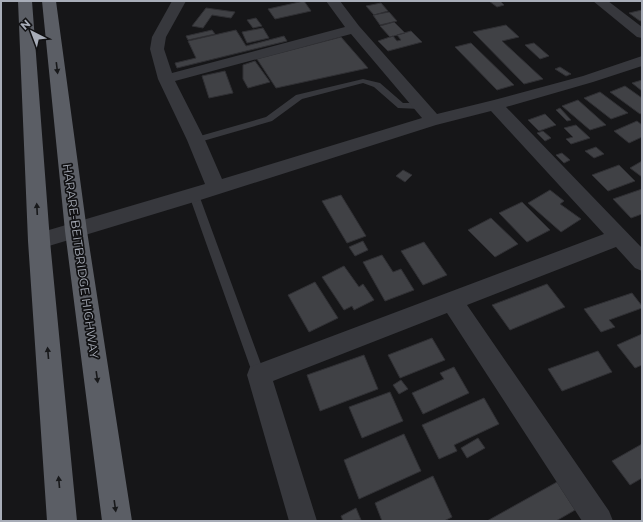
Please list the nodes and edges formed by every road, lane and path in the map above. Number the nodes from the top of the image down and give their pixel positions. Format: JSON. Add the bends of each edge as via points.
{"nodes":[{"id":1,"x":25,"y":1,"type":"edge"},
{"id":2,"x":49,"y":1,"type":"edge"},
{"id":3,"x":179,"y":1,"type":"edge"},
{"id":4,"x":601,"y":1,"type":"edge"},
{"id":5,"x":336,"y":2,"type":"edge"},
{"id":6,"x":354,"y":29,"type":"junction"},
{"id":7,"x":642,"y":34,"type":"edge"},
{"id":8,"x":642,"y":61,"type":"edge"},
{"id":9,"x":166,"y":79,"type":"junction"},
{"id":10,"x":496,"y":105,"type":"junction"},
{"id":11,"x":420,"y":106,"type":"junction"},
{"id":12,"x":433,"y":120,"type":"junction"},
{"id":13,"x":196,"y":140,"type":"junction"},
{"id":14,"x":216,"y":187,"type":"junction"},
{"id":15,"x":194,"y":195,"type":"junction"},
{"id":16,"x":76,"y":231,"type":"junction"},
{"id":17,"x":619,"y":237,"type":"junction"},
{"id":18,"x":39,"y":241,"type":"junction"},
{"id":19,"x":642,"y":262,"type":"edge"},
{"id":20,"x":452,"y":302,"type":"junction"},
{"id":21,"x":259,"y":375,"type":"junction"},
{"id":22,"x":62,"y":521,"type":"edge"},
{"id":23,"x":117,"y":521,"type":"edge"},
{"id":24,"x":303,"y":521,"type":"edge"},
{"id":25,"x":599,"y":521,"type":"edge"}],
"edges":[{"from":18,"to":1,"type":"highway","one_way":true},
{"from":2,"to":16,"type":"highway","name":"HARARE-BEITBRIDGE HIGHWAY","one_way":true},
{"from":3,"to":9,"type":"street","via":[[158,38],[157,49]]},
{"from":4,"to":7,"type":"street"},
{"from":5,"to":6,"type":"street"},
{"from":6,"to":9,"type":"street"},
{"from":6,"to":11,"type":"street"},
{"from":8,"to":10,"type":"street"},
{"from":9,"to":13,"type":"street"},
{"from":10,"to":12,"type":"street"},
{"from":10,"to":17,"type":"street"},
{"from":11,"to":12,"type":"street"},
{"from":11,"to":13,"type":"lane","via":[[401,106],[377,85],[363,81],[299,97],[269,119]]},
{"from":12,"to":14,"type":"street"},
{"from":13,"to":14,"type":"street"},
{"from":14,"to":15,"type":"street"},
{"from":15,"to":16,"type":"street"},
{"from":15,"to":21,"type":"lane"},
{"from":16,"to":18,"type":"street"},
{"from":16,"to":23,"type":"highway","name":"HARARE-BEITBRIDGE HIGHWAY","one_way":true},
{"from":17,"to":19,"type":"street"},
{"from":17,"to":20,"type":"street"},
{"from":22,"to":18,"type":"highway","one_way":true},
{"from":20,"to":21,"type":"street"},
{"from":20,"to":25,"type":"street"},
{"from":21,"to":24,"type":"street"}]}
